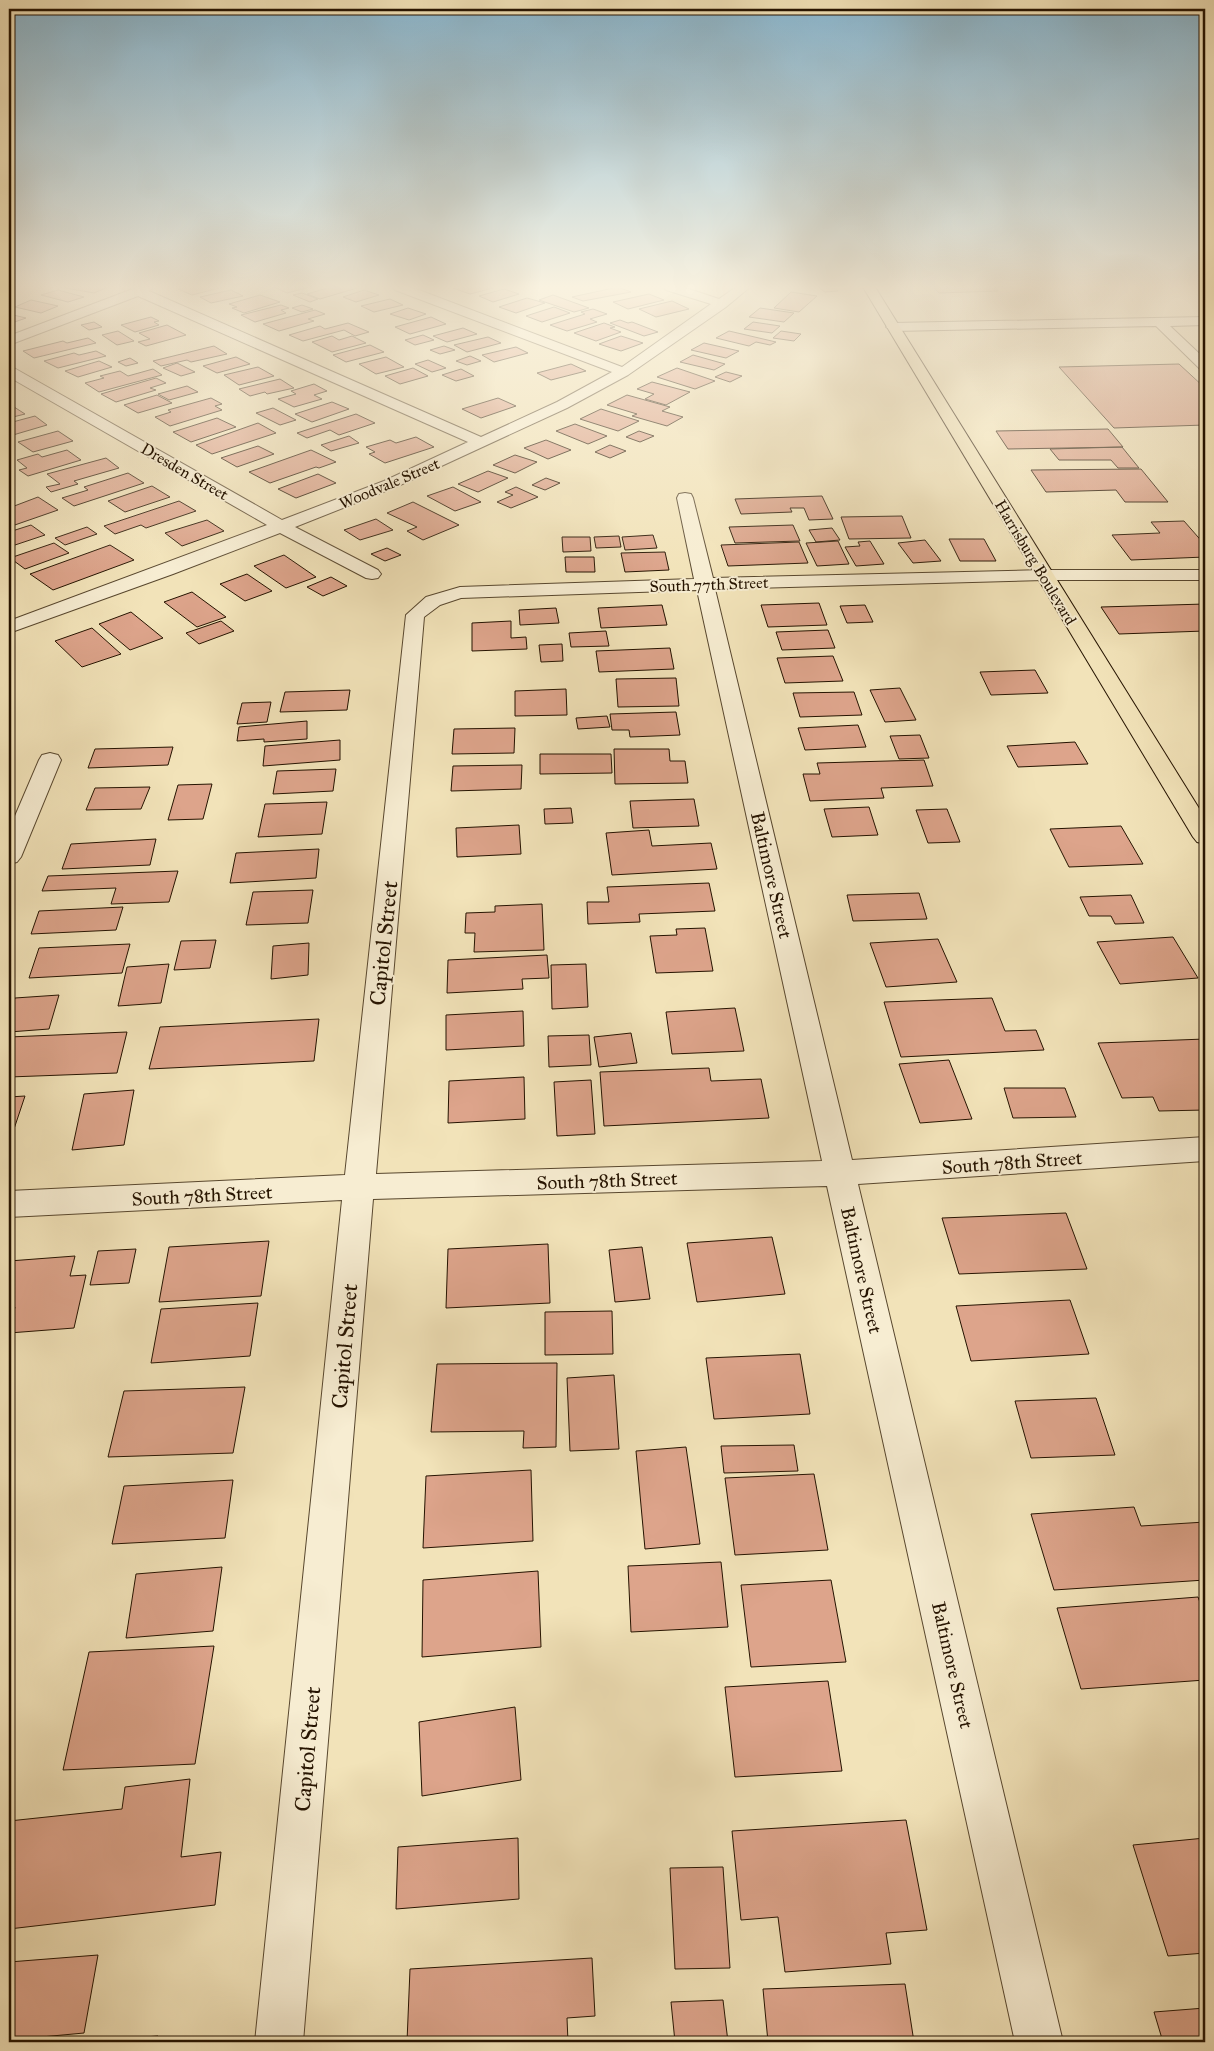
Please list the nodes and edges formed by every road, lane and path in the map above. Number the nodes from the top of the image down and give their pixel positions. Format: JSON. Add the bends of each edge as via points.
{"nodes":[{"id":1,"x":29,"y":383,"type":"edge"},
{"id":2,"x":349,"y":383,"type":"edge"},
{"id":3,"x":604,"y":383,"type":"edge"},
{"id":4,"x":927,"y":383,"type":"edge"},
{"id":5,"x":480,"y":442,"type":"junction"},
{"id":6,"x":685,"y":498,"type":"dead end"},
{"id":7,"x":282,"y":527,"type":"junction"},
{"id":8,"x":372,"y":574,"type":"dead end"},
{"id":9,"x":1044,"y":575,"type":"junction"},
{"id":10,"x":1205,"y":575,"type":"edge"},
{"id":11,"x":705,"y":584,"type":"junction"},
{"id":12,"x":14,"y":620,"type":"edge"},
{"id":13,"x":412,"y":650,"type":"joint"},
{"id":14,"x":50,"y":760,"type":"dead end"},
{"id":15,"x":1205,"y":837,"type":"edge"},
{"id":16,"x":9,"y":857,"type":"edge"},
{"id":17,"x":1205,"y":1149,"type":"edge"},
{"id":18,"x":839,"y":1173,"type":"junction"},
{"id":19,"x":359,"y":1187,"type":"junction"},
{"id":20,"x":9,"y":1204,"type":"edge"},
{"id":21,"x":279,"y":2042,"type":"edge"},
{"id":22,"x":1040,"y":2042,"type":"edge"}],
"edges":[{"from":1,"to":7,"type":"street","name":"Dresden Street"},
{"from":2,"to":5,"type":"street"},
{"from":3,"to":5,"type":"street","name":"Woodvale Street","via":[[562,406]]},
{"from":4,"to":9,"type":"main road","name":"Harrisburg Boulevard"},
{"from":5,"to":7,"type":"street","name":"Woodvale Street","via":[[390,484]]},
{"from":6,"to":11,"type":"street","name":"Baltimore Street"},
{"from":7,"to":8,"type":"street","name":"Dresden Street"},
{"from":7,"to":12,"type":"street","name":"Woodvale Street"},
{"from":9,"to":10,"type":"street","name":"South 77th Street"},
{"from":9,"to":11,"type":"street","name":"South 77th Street"},
{"from":9,"to":15,"type":"main road","name":"Harrisburg Boulevard"},
{"from":11,"to":13,"type":"street","name":"South 77th Street","via":[[460,593],[433,601],[416,615]]},
{"from":11,"to":18,"type":"street","name":"Baltimore Street"},
{"from":13,"to":19,"type":"street","name":"Capitol Street"},
{"from":14,"to":16,"type":"street"},
{"from":17,"to":18,"type":"street","name":"South 78th Street"},
{"from":18,"to":19,"type":"street","name":"South 78th Street"},
{"from":18,"to":22,"type":"street","name":"Baltimore Street"},
{"from":19,"to":20,"type":"street","name":"South 78th Street"},
{"from":19,"to":21,"type":"street","name":"Capitol Street"}]}
